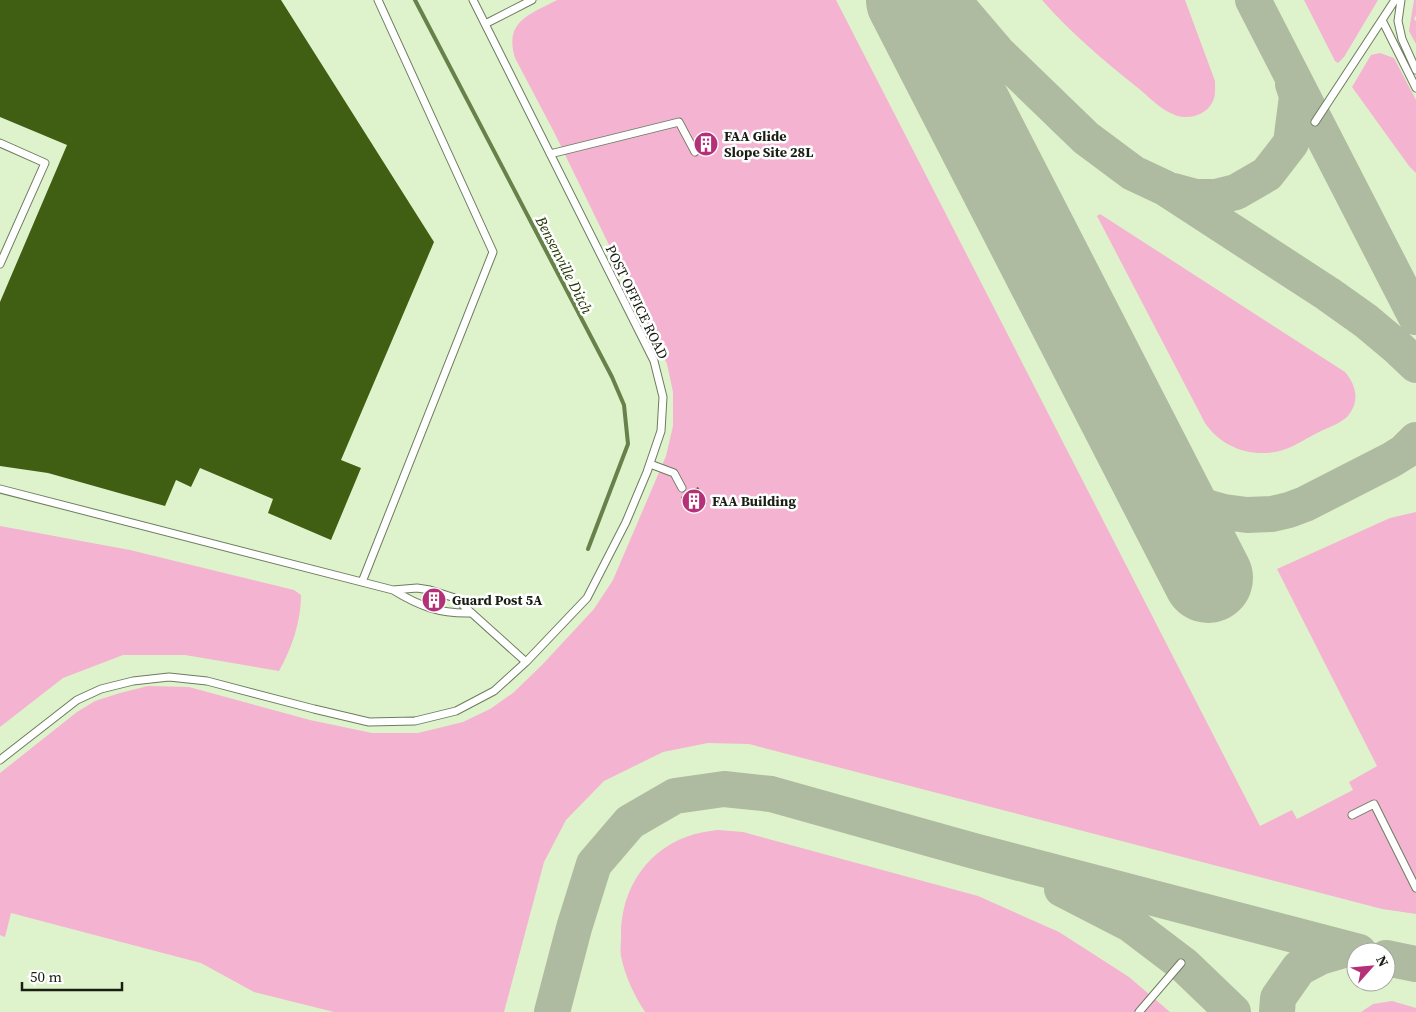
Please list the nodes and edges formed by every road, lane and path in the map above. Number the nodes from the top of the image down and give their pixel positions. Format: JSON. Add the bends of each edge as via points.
{"nodes":[{"id":1,"x":378,"y":0,"type":"edge"},
{"id":2,"x":473,"y":0,"type":"edge"},
{"id":3,"x":532,"y":0,"type":"edge"},
{"id":4,"x":1395,"y":0,"type":"edge"},
{"id":5,"x":1400,"y":0,"type":"edge"},
{"id":6,"x":1382,"y":20,"type":"junction"},
{"id":7,"x":485,"y":24,"type":"junction"},
{"id":8,"x":1416,"y":70,"type":"edge"},
{"id":9,"x":1416,"y":88,"type":"edge"},
{"id":10,"x":1315,"y":122,"type":"dead end"},
{"id":11,"x":0,"y":143,"type":"edge"},
{"id":12,"x":695,"y":152,"type":"dead end"},
{"id":13,"x":550,"y":154,"type":"junction"},
{"id":14,"x":0,"y":264,"type":"edge"},
{"id":15,"x":650,"y":464,"type":"junction"},
{"id":16,"x":682,"y":488,"type":"dead end"},
{"id":17,"x":0,"y":489,"type":"edge"},
{"id":18,"x":362,"y":582,"type":"junction"},
{"id":19,"x":393,"y":590,"type":"junction"},
{"id":20,"x":471,"y":613,"type":"junction"},
{"id":21,"x":526,"y":662,"type":"junction"},
{"id":22,"x":0,"y":760,"type":"edge"},
{"id":23,"x":1352,"y":815,"type":"dead end"},
{"id":24,"x":1416,"y":888,"type":"edge"},
{"id":25,"x":1181,"y":962,"type":"dead end"},
{"id":26,"x":1139,"y":1012,"type":"edge"}],
"edges":[{"from":1,"to":18,"type":"lane","via":[[492,252]]},
{"from":2,"to":7,"type":"lane","name":"POST OFFICE ROAD"},
{"from":3,"to":7,"type":"lane"},
{"from":4,"to":6,"type":"lane"},
{"from":5,"to":8,"type":"lane","via":[[1398,21]]},
{"from":6,"to":9,"type":"lane"},
{"from":6,"to":10,"type":"lane"},
{"from":7,"to":13,"type":"lane","name":"POST OFFICE ROAD"},
{"from":11,"to":14,"type":"lane","via":[[45,163]]},
{"from":12,"to":13,"type":"lane","via":[[679,122]]},
{"from":13,"to":15,"type":"lane","name":"POST OFFICE ROAD","via":[[654,362],[663,397],[661,431]]},
{"from":15,"to":16,"type":"lane","via":[[674,473]]},
{"from":15,"to":21,"type":"lane","name":"POST OFFICE ROAD","via":[[626,522],[587,598]]},
{"from":17,"to":18,"type":"lane"},
{"from":18,"to":19,"type":"lane"},
{"from":19,"to":20,"type":"lane","via":[[413,602],[437,610],[452,614]]},
{"from":19,"to":20,"type":"lane","via":[[430,590],[455,598]]},
{"from":20,"to":21,"type":"lane"},
{"from":21,"to":22,"type":"lane","name":"POST OFFICE ROAD","via":[[494,691],[456,711],[415,721],[369,722],[206,681],[169,677],[133,681],[101,689],[77,700]]},
{"from":23,"to":24,"type":"lane","via":[[1374,804]]},
{"from":25,"to":26,"type":"lane"}]}
